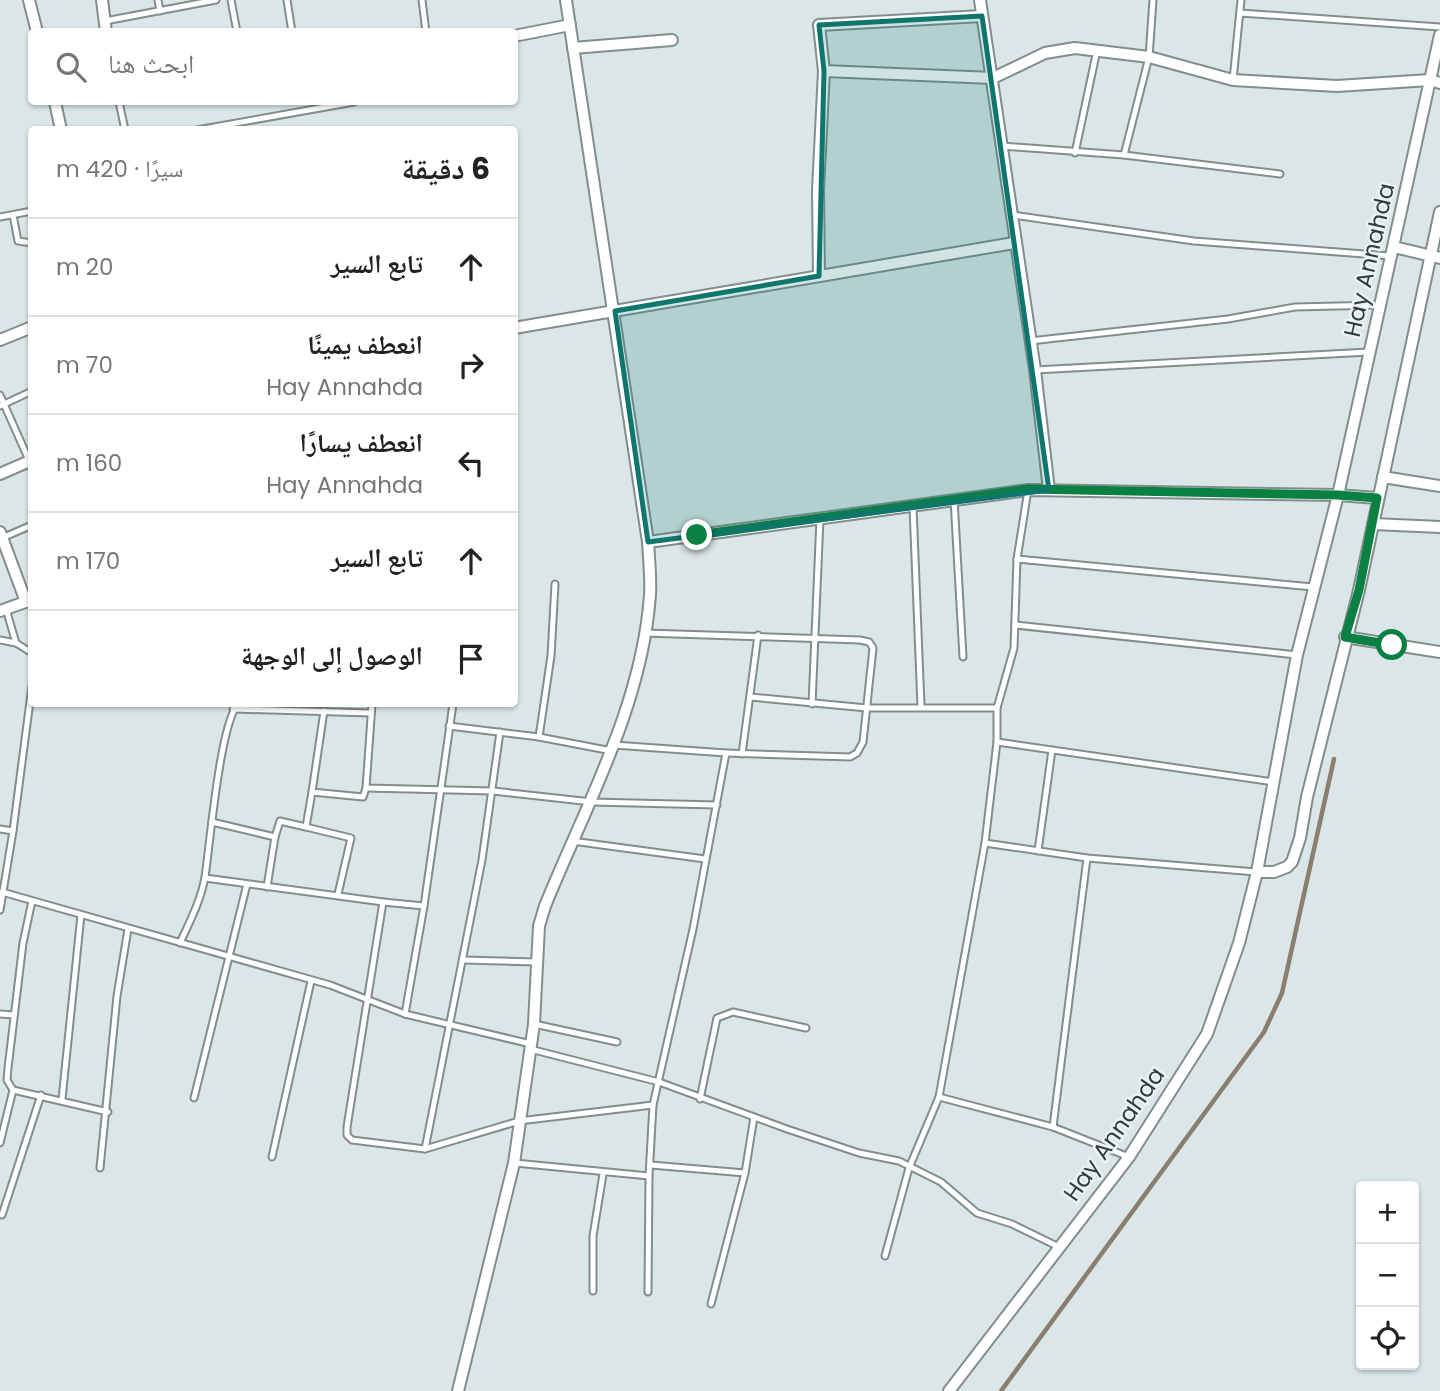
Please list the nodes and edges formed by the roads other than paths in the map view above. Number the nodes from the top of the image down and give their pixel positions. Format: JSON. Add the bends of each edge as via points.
{"nodes":[{"id":1,"x":29,"y":0,"type":"edge"},
{"id":2,"x":102,"y":0,"type":"edge"},
{"id":3,"x":158,"y":0,"type":"edge"},
{"id":4,"x":216,"y":0,"type":"edge"},
{"id":5,"x":231,"y":0,"type":"edge"},
{"id":6,"x":287,"y":0,"type":"edge"},
{"id":7,"x":422,"y":0,"type":"edge"},
{"id":8,"x":566,"y":0,"type":"edge"},
{"id":9,"x":979,"y":0,"type":"edge"},
{"id":10,"x":1153,"y":0,"type":"edge"},
{"id":11,"x":1241,"y":0,"type":"edge"},
{"id":12,"x":160,"y":10,"type":"junction"},
{"id":13,"x":1240,"y":13,"type":"junction"},
{"id":14,"x":982,"y":16,"type":"junction"},
{"id":15,"x":570,"y":25,"type":"junction"},
{"id":16,"x":106,"y":26,"type":"edge"},
{"id":17,"x":1440,"y":27,"type":"edge"},
{"id":18,"x":36,"y":28,"type":"edge"},
{"id":19,"x":236,"y":28,"type":"edge"},
{"id":20,"x":291,"y":28,"type":"edge"},
{"id":21,"x":426,"y":28,"type":"edge"},
{"id":22,"x":518,"y":35,"type":"edge"},
{"id":23,"x":1440,"y":35,"type":"edge"},
{"id":24,"x":671,"y":40,"type":"dead end"},
{"id":25,"x":573,"y":48,"type":"junction"},
{"id":26,"x":1097,"y":48,"type":"junction"},
{"id":27,"x":1149,"y":57,"type":"junction"},
{"id":28,"x":824,"y":71,"type":"junction"},
{"id":29,"x":993,"y":78,"type":"junction"},
{"id":30,"x":1233,"y":80,"type":"junction"},
{"id":31,"x":1435,"y":81,"type":"edge"},
{"id":32,"x":56,"y":105,"type":"edge"},
{"id":33,"x":120,"y":105,"type":"edge"},
{"id":34,"x":305,"y":105,"type":"edge"},
{"id":35,"x":338,"y":105,"type":"edge"},
{"id":36,"x":306,"y":111,"type":"junction"},
{"id":37,"x":60,"y":126,"type":"edge"},
{"id":38,"x":124,"y":126,"type":"edge"},
{"id":39,"x":220,"y":126,"type":"edge"},
{"id":40,"x":1001,"y":145,"type":"junction"},
{"id":41,"x":1074,"y":153,"type":"junction"},
{"id":42,"x":1124,"y":155,"type":"junction"},
{"id":43,"x":1280,"y":174,"type":"dead end"},
{"id":44,"x":28,"y":212,"type":"edge"},
{"id":45,"x":1440,"y":212,"type":"edge"},
{"id":46,"x":13,"y":215,"type":"junction"},
{"id":47,"x":1010,"y":215,"type":"junction"},
{"id":48,"x":0,"y":217,"type":"edge"},
{"id":49,"x":28,"y":242,"type":"edge"},
{"id":50,"x":1014,"y":243,"type":"junction"},
{"id":51,"x":1393,"y":252,"type":"junction"},
{"id":52,"x":1435,"y":256,"type":"edge"},
{"id":53,"x":819,"y":276,"type":"junction"},
{"id":54,"x":1380,"y":305,"type":"junction"},
{"id":55,"x":615,"y":311,"type":"junction"},
{"id":56,"x":518,"y":327,"type":"edge"},
{"id":57,"x":28,"y":329,"type":"edge"},
{"id":58,"x":0,"y":340,"type":"edge"},
{"id":59,"x":1030,"y":341,"type":"junction"},
{"id":60,"x":1369,"y":352,"type":"junction"},
{"id":61,"x":1035,"y":370,"type":"junction"},
{"id":62,"x":28,"y":393,"type":"edge"},
{"id":63,"x":0,"y":395,"type":"edge"},
{"id":64,"x":2,"y":405,"type":"edge"},
{"id":65,"x":28,"y":457,"type":"edge"},
{"id":66,"x":28,"y":464,"type":"edge"},
{"id":67,"x":0,"y":474,"type":"edge"},
{"id":68,"x":1383,"y":477,"type":"junction"},
{"id":69,"x":1440,"y":486,"type":"edge"},
{"id":70,"x":1028,"y":489,"type":"junction"},
{"id":71,"x":1049,"y":490,"type":"junction"},
{"id":72,"x":1338,"y":495,"type":"junction"},
{"id":73,"x":1377,"y":498,"type":"junction"},
{"id":74,"x":954,"y":499,"type":"junction"},
{"id":75,"x":913,"y":506,"type":"junction"},
{"id":76,"x":820,"y":519,"type":"junction"},
{"id":77,"x":1373,"y":524,"type":"junction"},
{"id":78,"x":28,"y":526,"type":"edge"},
{"id":79,"x":1440,"y":527,"type":"edge"},
{"id":80,"x":1,"y":536,"type":"edge"},
{"id":81,"x":648,"y":542,"type":"junction"},
{"id":82,"x":1017,"y":559,"type":"junction"},
{"id":83,"x":555,"y":584,"type":"dead end"},
{"id":84,"x":1315,"y":587,"type":"junction"},
{"id":85,"x":28,"y":599,"type":"edge"},
{"id":86,"x":28,"y":601,"type":"edge"},
{"id":87,"x":3,"y":610,"type":"edge"},
{"id":88,"x":1015,"y":625,"type":"junction"},
{"id":89,"x":645,"y":633,"type":"junction"},
{"id":90,"x":758,"y":635,"type":"junction"},
{"id":91,"x":1345,"y":637,"type":"junction"},
{"id":92,"x":814,"y":639,"type":"junction"},
{"id":93,"x":0,"y":640,"type":"edge"},
{"id":94,"x":16,"y":643,"type":"junction"},
{"id":95,"x":28,"y":650,"type":"edge"},
{"id":96,"x":1440,"y":652,"type":"edge"},
{"id":97,"x":1297,"y":655,"type":"junction"},
{"id":98,"x":963,"y":657,"type":"dead end"},
{"id":99,"x":750,"y":697,"type":"junction"},
{"id":100,"x":812,"y":704,"type":"junction"},
{"id":101,"x":921,"y":706,"type":"junction"},
{"id":102,"x":29,"y":707,"type":"edge"},
{"id":103,"x":235,"y":707,"type":"edge"},
{"id":104,"x":253,"y":707,"type":"edge"},
{"id":105,"x":372,"y":707,"type":"edge"},
{"id":106,"x":452,"y":707,"type":"edge"},
{"id":107,"x":867,"y":708,"type":"junction"},
{"id":108,"x":997,"y":708,"type":"junction"},
{"id":109,"x":324,"y":711,"type":"junction"},
{"id":110,"x":371,"y":713,"type":"junction"},
{"id":111,"x":449,"y":726,"type":"junction"},
{"id":112,"x":500,"y":732,"type":"junction"},
{"id":113,"x":539,"y":737,"type":"junction"},
{"id":114,"x":997,"y":742,"type":"junction"},
{"id":115,"x":613,"y":748,"type":"junction"},
{"id":116,"x":1052,"y":750,"type":"junction"},
{"id":117,"x":726,"y":752,"type":"junction"},
{"id":118,"x":742,"y":754,"type":"junction"},
{"id":119,"x":1274,"y":782,"type":"junction"},
{"id":120,"x":366,"y":788,"type":"junction"},
{"id":121,"x":493,"y":791,"type":"junction"},
{"id":122,"x":312,"y":792,"type":"junction"},
{"id":123,"x":442,"y":792,"type":"junction"},
{"id":124,"x":592,"y":802,"type":"junction"},
{"id":125,"x":717,"y":805,"type":"junction"},
{"id":126,"x":212,"y":822,"type":"junction"},
{"id":127,"x":306,"y":827,"type":"junction"},
{"id":128,"x":0,"y":829,"type":"edge"},
{"id":129,"x":13,"y":831,"type":"junction"},
{"id":130,"x":275,"y":836,"type":"junction"},
{"id":131,"x":572,"y":841,"type":"junction"},
{"id":132,"x":985,"y":843,"type":"junction"},
{"id":133,"x":1038,"y":851,"type":"junction"},
{"id":134,"x":1087,"y":858,"type":"junction"},
{"id":135,"x":705,"y":859,"type":"junction"},
{"id":136,"x":1257,"y":872,"type":"junction"},
{"id":137,"x":205,"y":878,"type":"junction"},
{"id":138,"x":247,"y":884,"type":"junction"},
{"id":139,"x":267,"y":887,"type":"junction"},
{"id":140,"x":2,"y":892,"type":"junction"},
{"id":141,"x":338,"y":894,"type":"junction"},
{"id":142,"x":32,"y":901,"type":"junction"},
{"id":143,"x":383,"y":902,"type":"junction"},
{"id":144,"x":424,"y":906,"type":"junction"},
{"id":145,"x":0,"y":910,"type":"edge"},
{"id":146,"x":82,"y":915,"type":"junction"},
{"id":147,"x":128,"y":929,"type":"junction"},
{"id":148,"x":180,"y":943,"type":"junction"},
{"id":149,"x":230,"y":956,"type":"junction"},
{"id":150,"x":463,"y":960,"type":"junction"},
{"id":151,"x":537,"y":962,"type":"junction"},
{"id":152,"x":311,"y":981,"type":"junction"},
{"id":153,"x":366,"y":997,"type":"junction"},
{"id":154,"x":0,"y":1014,"type":"edge"},
{"id":155,"x":405,"y":1014,"type":"junction"},
{"id":156,"x":14,"y":1015,"type":"junction"},
{"id":157,"x":534,"y":1024,"type":"junction"},
{"id":158,"x":449,"y":1026,"type":"junction"},
{"id":159,"x":806,"y":1028,"type":"dead end"},
{"id":160,"x":617,"y":1042,"type":"dead end"},
{"id":161,"x":531,"y":1047,"type":"junction"},
{"id":162,"x":659,"y":1082,"type":"junction"},
{"id":163,"x":13,"y":1090,"type":"junction"},
{"id":164,"x":41,"y":1095,"type":"junction"},
{"id":165,"x":939,"y":1097,"type":"junction"},
{"id":166,"x":194,"y":1098,"type":"dead end"},
{"id":167,"x":62,"y":1099,"type":"junction"},
{"id":168,"x":700,"y":1099,"type":"junction"},
{"id":169,"x":653,"y":1105,"type":"junction"},
{"id":170,"x":108,"y":1112,"type":"junction"},
{"id":171,"x":754,"y":1117,"type":"junction"},
{"id":172,"x":519,"y":1121,"type":"junction"},
{"id":173,"x":1053,"y":1127,"type":"junction"},
{"id":174,"x":0,"y":1143,"type":"edge"},
{"id":175,"x":425,"y":1149,"type":"junction"},
{"id":176,"x":272,"y":1157,"type":"dead end"},
{"id":177,"x":1129,"y":1157,"type":"junction"},
{"id":178,"x":514,"y":1163,"type":"junction"},
{"id":179,"x":651,"y":1165,"type":"junction"},
{"id":180,"x":100,"y":1168,"type":"dead end"},
{"id":181,"x":909,"y":1168,"type":"junction"},
{"id":182,"x":745,"y":1173,"type":"junction"},
{"id":183,"x":603,"y":1174,"type":"junction"},
{"id":184,"x":649,"y":1176,"type":"junction"},
{"id":185,"x":2,"y":1215,"type":"edge"},
{"id":186,"x":1059,"y":1247,"type":"junction"},
{"id":187,"x":885,"y":1256,"type":"dead end"},
{"id":188,"x":593,"y":1291,"type":"dead end"},
{"id":189,"x":648,"y":1292,"type":"dead end"},
{"id":190,"x":711,"y":1304,"type":"dead end"},
{"id":191,"x":458,"y":1391,"type":"edge"},
{"id":192,"x":948,"y":1391,"type":"edge"}],
"edges":[{"from":1,"to":18,"type":"street"},
{"from":2,"to":16,"type":"street"},
{"from":3,"to":12,"type":"lane"},
{"from":4,"to":12,"type":"lane"},
{"from":5,"to":19,"type":"lane"},
{"from":6,"to":20,"type":"lane"},
{"from":7,"to":21,"type":"lane"},
{"from":8,"to":15,"type":"street"},
{"from":9,"to":14,"type":"street"},
{"from":10,"to":27,"type":"lane"},
{"from":11,"to":13,"type":"lane"},
{"from":12,"to":16,"type":"lane"},
{"from":13,"to":17,"type":"lane"},
{"from":13,"to":30,"type":"lane"},
{"from":14,"to":28,"type":"street","via":[[821,23]]},
{"from":14,"to":29,"type":"street"},
{"from":15,"to":22,"type":"street"},
{"from":15,"to":25,"type":"street"},
{"from":23,"to":31,"type":"street","name":"Hay Annahda"},
{"from":24,"to":25,"type":"street"},
{"from":25,"to":55,"type":"street"},
{"from":26,"to":27,"type":"street"},
{"from":26,"to":29,"type":"street","via":[[1045,53]]},
{"from":26,"to":41,"type":"lane"},
{"from":27,"to":30,"type":"street"},
{"from":27,"to":42,"type":"lane"},
{"from":28,"to":29,"type":"street"},
{"from":28,"to":53,"type":"street"},
{"from":29,"to":40,"type":"street"},
{"from":30,"to":31,"type":"street","via":[[1337,86]]},
{"from":31,"to":51,"type":"street","name":"Hay Annahda"},
{"from":32,"to":37,"type":"street"},
{"from":33,"to":38,"type":"lane"},
{"from":34,"to":36,"type":"lane"},
{"from":35,"to":36,"type":"lane"},
{"from":36,"to":39,"type":"lane"},
{"from":40,"to":41,"type":"lane"},
{"from":40,"to":47,"type":"street"},
{"from":41,"to":42,"type":"lane"},
{"from":42,"to":43,"type":"lane"},
{"from":44,"to":46,"type":"lane"},
{"from":45,"to":52,"type":"street"},
{"from":46,"to":48,"type":"lane"},
{"from":46,"to":49,"type":"lane","via":[[18,241]]},
{"from":47,"to":50,"type":"street"},
{"from":47,"to":51,"type":"lane","via":[[1194,241]]},
{"from":50,"to":53,"type":"street"},
{"from":50,"to":59,"type":"street"},
{"from":51,"to":52,"type":"street"},
{"from":51,"to":54,"type":"street","name":"Hay Annahda"},
{"from":52,"to":68,"type":"street"},
{"from":53,"to":55,"type":"street"},
{"from":54,"to":59,"type":"lane","via":[[1295,307]]},
{"from":54,"to":60,"type":"street","name":"Hay Annahda"},
{"from":55,"to":56,"type":"street"},
{"from":55,"to":81,"type":"street"},
{"from":57,"to":58,"type":"street"},
{"from":59,"to":61,"type":"street"},
{"from":60,"to":61,"type":"lane"},
{"from":60,"to":72,"type":"street","name":"Hay Annahda"},
{"from":61,"to":71,"type":"street"},
{"from":62,"to":64,"type":"lane"},
{"from":63,"to":64,"type":"lane"},
{"from":64,"to":65,"type":"lane"},
{"from":66,"to":67,"type":"street"},
{"from":68,"to":69,"type":"street"},
{"from":68,"to":73,"type":"street"},
{"from":70,"to":71,"type":"street"},
{"from":70,"to":74,"type":"street"},
{"from":70,"to":82,"type":"lane"},
{"from":71,"to":72,"type":"street"},
{"from":72,"to":73,"type":"street"},
{"from":72,"to":84,"type":"street","name":"Hay Annahda"},
{"from":73,"to":77,"type":"street"},
{"from":74,"to":75,"type":"street"},
{"from":74,"to":98,"type":"lane"},
{"from":75,"to":76,"type":"street"},
{"from":75,"to":101,"type":"lane"},
{"from":76,"to":81,"type":"street"},
{"from":76,"to":92,"type":"lane"},
{"from":77,"to":79,"type":"street"},
{"from":77,"to":91,"type":"street"},
{"from":78,"to":80,"type":"lane"},
{"from":80,"to":85,"type":"street"},
{"from":81,"to":89,"type":"street","via":[[650,593]]},
{"from":82,"to":84,"type":"lane"},
{"from":82,"to":88,"type":"lane"},
{"from":83,"to":113,"type":"lane","via":[[551,656]]},
{"from":84,"to":97,"type":"street","name":"Hay Annahda"},
{"from":86,"to":87,"type":"street"},
{"from":87,"to":94,"type":"lane"},
{"from":88,"to":97,"type":"lane"},
{"from":88,"to":108,"type":"lane","via":[[1014,648]]},
{"from":89,"to":90,"type":"lane"},
{"from":89,"to":115,"type":"street"},
{"from":90,"to":92,"type":"lane"},
{"from":90,"to":99,"type":"lane"},
{"from":91,"to":96,"type":"street"},
{"from":91,"to":136,"type":"street","via":[[1292,862],[1280,871]]},
{"from":92,"to":100,"type":"lane"},
{"from":92,"to":107,"type":"lane","via":[[869,642],[873,648]]},
{"from":93,"to":94,"type":"lane"},
{"from":94,"to":95,"type":"lane"},
{"from":97,"to":119,"type":"street","name":"Hay Annahda"},
{"from":99,"to":100,"type":"lane"},
{"from":99,"to":118,"type":"lane"},
{"from":100,"to":107,"type":"lane"},
{"from":101,"to":107,"type":"lane"},
{"from":101,"to":108,"type":"lane"},
{"from":102,"to":129,"type":"lane"},
{"from":103,"to":126,"type":"lane"},
{"from":104,"to":109,"type":"lane"},
{"from":105,"to":110,"type":"lane"},
{"from":106,"to":111,"type":"lane"},
{"from":107,"to":118,"type":"lane","via":[[863,742],[850,757]]},
{"from":108,"to":114,"type":"lane"},
{"from":109,"to":110,"type":"lane"},
{"from":109,"to":122,"type":"lane"},
{"from":110,"to":120,"type":"lane"},
{"from":111,"to":112,"type":"lane"},
{"from":111,"to":123,"type":"lane"},
{"from":112,"to":113,"type":"lane"},
{"from":112,"to":121,"type":"lane"},
{"from":113,"to":115,"type":"lane"},
{"from":114,"to":116,"type":"lane"},
{"from":114,"to":132,"type":"lane"},
{"from":115,"to":117,"type":"lane"},
{"from":115,"to":124,"type":"street"},
{"from":116,"to":119,"type":"lane"},
{"from":116,"to":133,"type":"lane"},
{"from":117,"to":118,"type":"lane"},
{"from":117,"to":125,"type":"lane"},
{"from":119,"to":136,"type":"street","name":"Hay Annahda"},
{"from":120,"to":122,"type":"lane","via":[[363,797]]},
{"from":120,"to":123,"type":"lane"},
{"from":121,"to":123,"type":"lane"},
{"from":121,"to":124,"type":"lane"},
{"from":121,"to":150,"type":"lane"},
{"from":122,"to":127,"type":"lane"},
{"from":123,"to":144,"type":"lane"},
{"from":124,"to":125,"type":"lane"},
{"from":124,"to":131,"type":"street"},
{"from":125,"to":135,"type":"lane"},
{"from":126,"to":130,"type":"lane"},
{"from":126,"to":137,"type":"lane"},
{"from":127,"to":130,"type":"lane","via":[[280,821]]},
{"from":127,"to":141,"type":"lane","via":[[351,838]]},
{"from":128,"to":129,"type":"lane"},
{"from":129,"to":140,"type":"lane"},
{"from":130,"to":139,"type":"lane"},
{"from":131,"to":135,"type":"lane"},
{"from":131,"to":151,"type":"street","via":[[545,906]]},
{"from":132,"to":133,"type":"lane"},
{"from":132,"to":165,"type":"lane"},
{"from":133,"to":134,"type":"lane"},
{"from":134,"to":136,"type":"lane"},
{"from":134,"to":173,"type":"lane"},
{"from":135,"to":162,"type":"lane"},
{"from":136,"to":177,"type":"street","name":"Hay Annahda","via":[[1239,943],[1207,1034]]},
{"from":137,"to":138,"type":"lane"},
{"from":137,"to":148,"type":"lane"},
{"from":138,"to":139,"type":"lane"},
{"from":138,"to":149,"type":"lane"},
{"from":139,"to":141,"type":"lane"},
{"from":140,"to":142,"type":"lane"},
{"from":140,"to":145,"type":"lane"},
{"from":141,"to":143,"type":"lane"},
{"from":142,"to":146,"type":"lane"},
{"from":142,"to":156,"type":"lane"},
{"from":143,"to":144,"type":"lane"},
{"from":143,"to":153,"type":"lane"},
{"from":144,"to":155,"type":"lane"},
{"from":146,"to":147,"type":"lane"},
{"from":146,"to":167,"type":"lane"},
{"from":147,"to":148,"type":"lane"},
{"from":147,"to":170,"type":"lane","via":[[117,996]]},
{"from":148,"to":149,"type":"lane"},
{"from":149,"to":152,"type":"lane"},
{"from":149,"to":166,"type":"lane"},
{"from":150,"to":151,"type":"lane"},
{"from":150,"to":158,"type":"lane"},
{"from":151,"to":157,"type":"street"},
{"from":152,"to":153,"type":"lane"},
{"from":152,"to":176,"type":"lane"},
{"from":153,"to":155,"type":"lane"},
{"from":153,"to":175,"type":"lane","via":[[347,1135],[352,1140]]},
{"from":154,"to":156,"type":"lane"},
{"from":155,"to":158,"type":"lane"},
{"from":156,"to":163,"type":"lane","via":[[7,1080]]},
{"from":157,"to":160,"type":"lane"},
{"from":157,"to":161,"type":"street"},
{"from":158,"to":161,"type":"lane"},
{"from":158,"to":175,"type":"lane"},
{"from":159,"to":168,"type":"lane","via":[[722,1013],[717,1018]]},
{"from":161,"to":162,"type":"lane"},
{"from":161,"to":172,"type":"street"},
{"from":162,"to":168,"type":"lane"},
{"from":162,"to":169,"type":"lane"},
{"from":163,"to":164,"type":"lane"},
{"from":163,"to":174,"type":"lane"},
{"from":164,"to":167,"type":"lane"},
{"from":164,"to":185,"type":"lane"},
{"from":165,"to":173,"type":"lane"},
{"from":165,"to":181,"type":"lane"},
{"from":167,"to":170,"type":"lane"},
{"from":168,"to":171,"type":"lane"},
{"from":169,"to":172,"type":"lane"},
{"from":169,"to":179,"type":"lane"},
{"from":170,"to":180,"type":"lane"},
{"from":171,"to":181,"type":"lane","via":[[859,1153],[899,1161]]},
{"from":171,"to":182,"type":"lane"},
{"from":172,"to":175,"type":"lane"},
{"from":172,"to":178,"type":"street"},
{"from":173,"to":177,"type":"lane"},
{"from":177,"to":186,"type":"street","name":"Hay Annahda"},
{"from":178,"to":183,"type":"lane"},
{"from":178,"to":191,"type":"street"},
{"from":179,"to":182,"type":"lane"},
{"from":179,"to":184,"type":"lane"},
{"from":181,"to":186,"type":"lane","via":[[941,1182],[977,1213]]},
{"from":181,"to":187,"type":"lane"},
{"from":182,"to":190,"type":"lane"},
{"from":183,"to":184,"type":"lane"},
{"from":183,"to":188,"type":"lane","via":[[593,1236]]},
{"from":184,"to":189,"type":"lane"},
{"from":186,"to":192,"type":"street","name":"Hay Annahda"}]}
